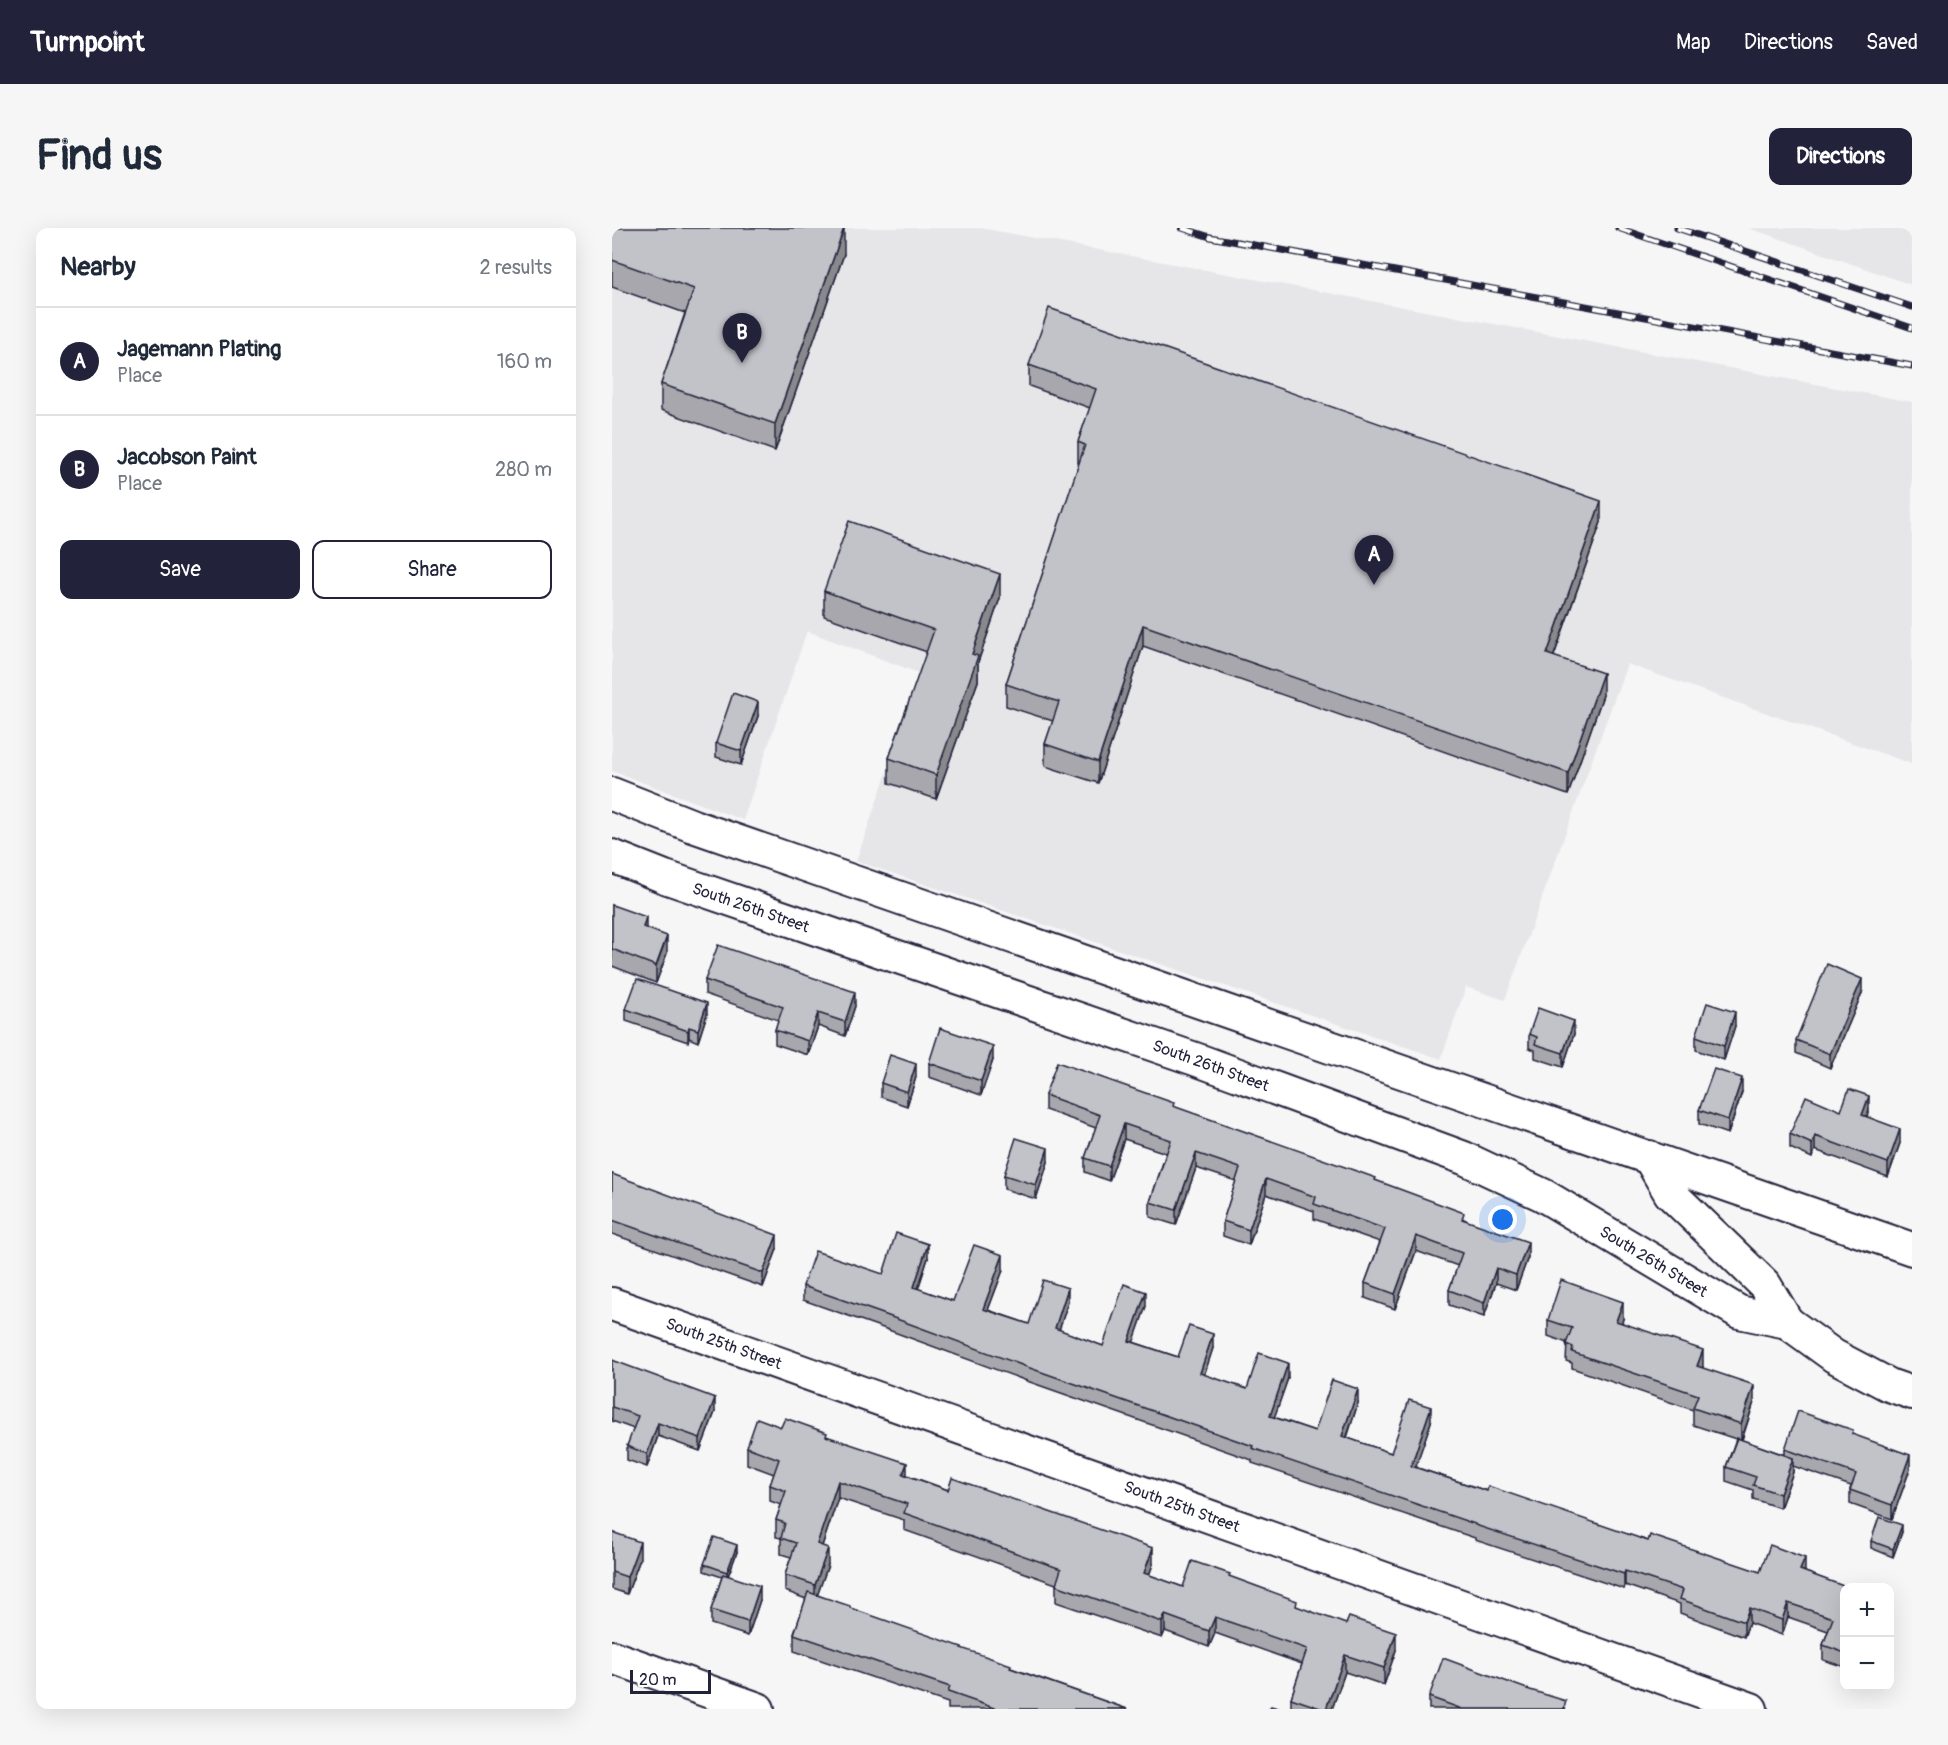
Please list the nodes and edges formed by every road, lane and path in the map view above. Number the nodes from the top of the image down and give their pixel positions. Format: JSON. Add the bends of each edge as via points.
{"nodes":[{"id":1,"x":612,"y":794,"type":"edge"},
{"id":2,"x":612,"y":856,"type":"edge"},
{"id":3,"x":1649,"y":1157,"type":"junction"},
{"id":4,"x":1912,"y":1249,"type":"edge"},
{"id":5,"x":612,"y":1304,"type":"edge"},
{"id":6,"x":1787,"y":1322,"type":"junction"},
{"id":7,"x":1912,"y":1393,"type":"edge"},
{"id":8,"x":612,"y":1657,"type":"edge"},
{"id":9,"x":758,"y":1709,"type":"edge"},
{"id":10,"x":1751,"y":1709,"type":"edge"}],
"edges":[{"from":1,"to":3,"type":"street","via":[[693,826]]},
{"from":2,"to":6,"type":"street","name":"South 26th Street","via":[[1195,1059],[1464,1158],[1543,1194],[1739,1312]]},
{"from":3,"to":4,"type":"street"},
{"from":3,"to":6,"type":"street","name":"South 26th Street","via":[[1670,1193],[1765,1285]]},
{"from":5,"to":10,"type":"street","name":"South 25th Street"},
{"from":6,"to":7,"type":"street","name":"South 26th Street","via":[[1834,1356]]},
{"from":8,"to":9,"type":"street"}]}
